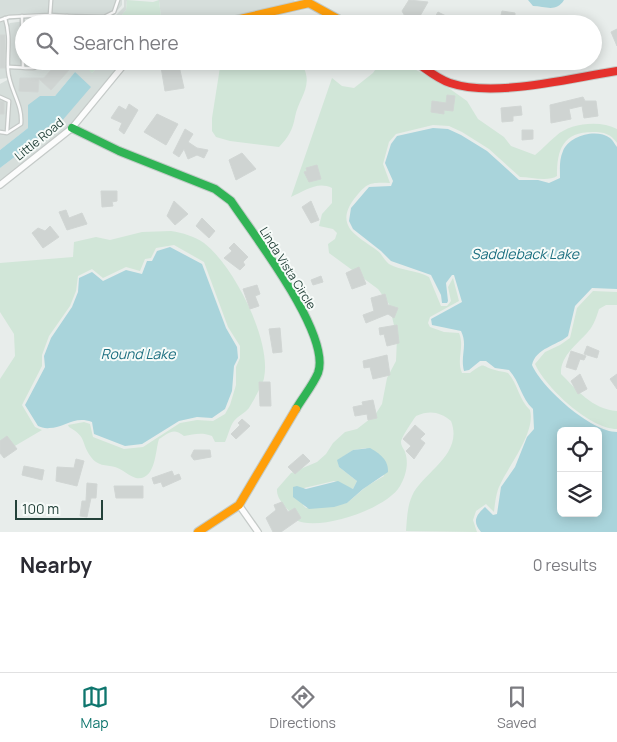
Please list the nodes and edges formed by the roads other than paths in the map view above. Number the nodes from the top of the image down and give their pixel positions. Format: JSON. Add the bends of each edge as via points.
{"nodes":[{"id":1,"x":50,"y":0,"type":"edge"},
{"id":2,"x":118,"y":0,"type":"edge"},
{"id":3,"x":307,"y":1,"type":"edge"},
{"id":4,"x":50,"y":15,"type":"edge"},
{"id":5,"x":108,"y":15,"type":"edge"},
{"id":6,"x":253,"y":15,"type":"edge"},
{"id":7,"x":331,"y":15,"type":"edge"},
{"id":8,"x":15,"y":17,"type":"edge"},
{"id":9,"x":5,"y":18,"type":"junction"},
{"id":10,"x":0,"y":20,"type":"edge"},
{"id":11,"x":8,"y":67,"type":"junction"},
{"id":12,"x":15,"y":67,"type":"edge"},
{"id":13,"x":120,"y":70,"type":"edge"},
{"id":14,"x":428,"y":70,"type":"edge"},
{"id":15,"x":617,"y":71,"type":"edge"},
{"id":16,"x":0,"y":97,"type":"edge"},
{"id":17,"x":72,"y":128,"type":"junction"},
{"id":18,"x":0,"y":132,"type":"edge"},
{"id":19,"x":7,"y":132,"type":"junction"},
{"id":20,"x":0,"y":185,"type":"edge"},
{"id":21,"x":239,"y":505,"type":"junction"},
{"id":22,"x":198,"y":532,"type":"edge"},
{"id":23,"x":258,"y":532,"type":"edge"}],
"edges":[{"from":1,"to":4,"type":"lane"},
{"from":2,"to":5,"type":"lane","via":[[114,12]]},
{"from":3,"to":6,"type":"street"},
{"from":3,"to":7,"type":"street"},
{"from":8,"to":9,"type":"lane"},
{"from":9,"to":10,"type":"lane"},
{"from":9,"to":11,"type":"lane","via":[[10,36]]},
{"from":11,"to":12,"type":"lane"},
{"from":11,"to":19,"type":"lane","via":[[22,115],[20,124]]},
{"from":13,"to":17,"type":"street","name":"Little Road"},
{"from":14,"to":15,"type":"street","via":[[448,83],[483,89]]},
{"from":16,"to":19,"type":"lane","via":[[9,101]]},
{"from":17,"to":20,"type":"street","name":"Little Road"},
{"from":17,"to":21,"type":"street","name":"Linda Vista Circle","via":[[118,151],[215,189],[231,201],[305,312],[317,349],[318,372]]},
{"from":18,"to":19,"type":"lane"},
{"from":21,"to":22,"type":"street"},
{"from":21,"to":23,"type":"street"}]}
